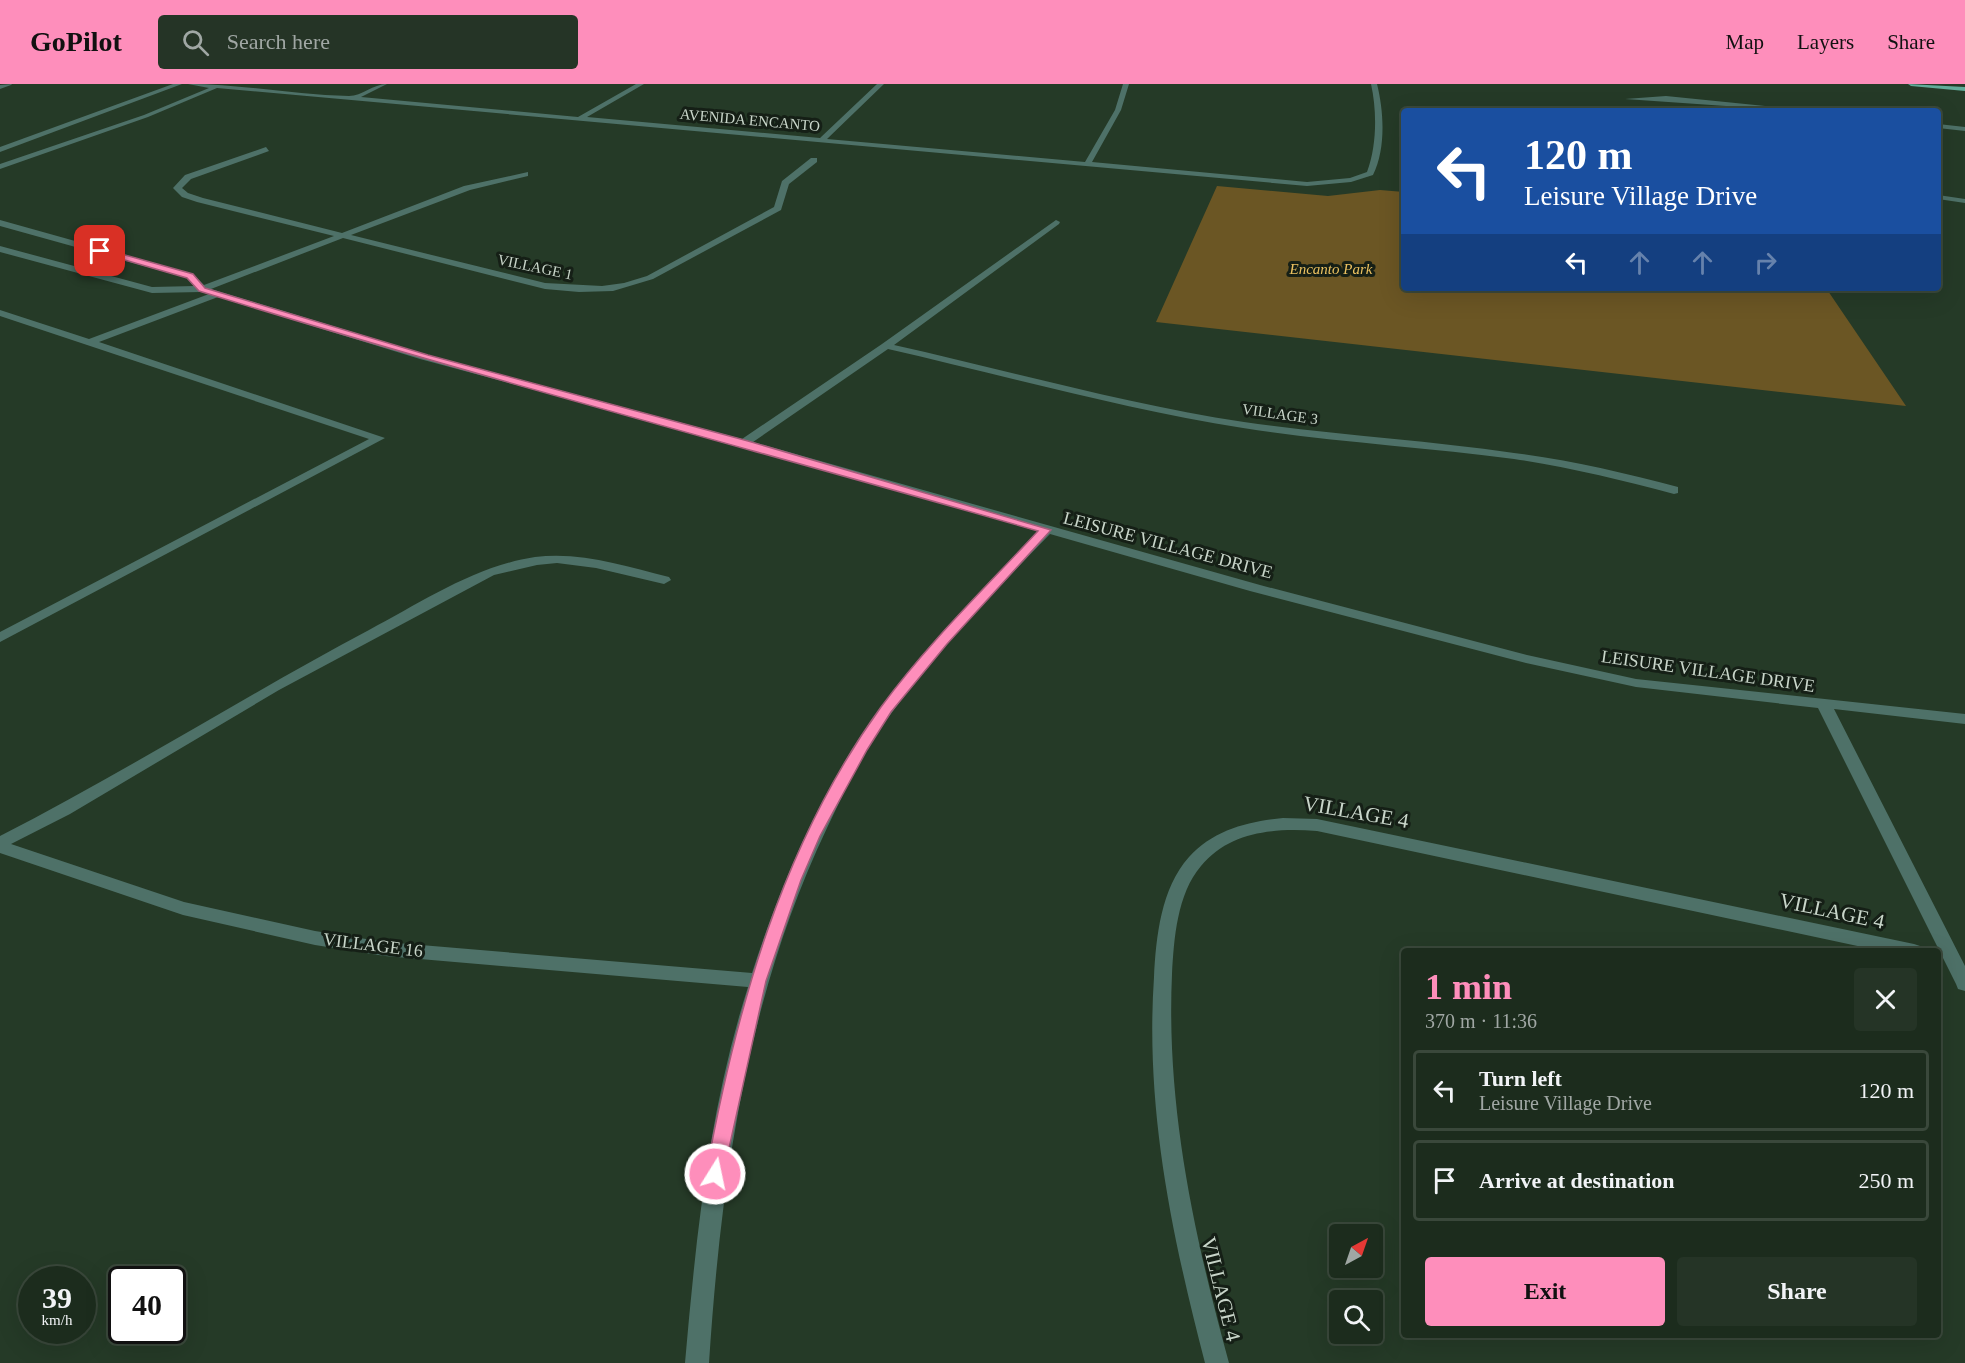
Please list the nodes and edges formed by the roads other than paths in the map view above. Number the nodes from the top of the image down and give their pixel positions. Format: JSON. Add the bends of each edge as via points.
{"nodes":[{"id":1,"x":9,"y":84,"type":"edge"},
{"id":2,"x":179,"y":84,"type":"edge"},
{"id":3,"x":191,"y":84,"type":"edge"},
{"id":4,"x":384,"y":84,"type":"edge"},
{"id":5,"x":641,"y":84,"type":"edge"},
{"id":6,"x":881,"y":84,"type":"edge"},
{"id":7,"x":1126,"y":84,"type":"edge"},
{"id":8,"x":1374,"y":84,"type":"edge"},
{"id":9,"x":1911,"y":84,"type":"edge"},
{"id":10,"x":220,"y":85,"type":"edge"},
{"id":11,"x":0,"y":87,"type":"edge"},
{"id":12,"x":1965,"y":89,"type":"edge"},
{"id":13,"x":354,"y":98,"type":"junction"},
{"id":14,"x":1628,"y":99,"type":"dead end"},
{"id":15,"x":1766,"y":108,"type":"edge"},
{"id":16,"x":579,"y":119,"type":"junction"},
{"id":17,"x":1941,"y":126,"type":"edge"},
{"id":18,"x":1965,"y":129,"type":"edge"},
{"id":19,"x":822,"y":140,"type":"junction"},
{"id":20,"x":266,"y":149,"type":"dead end"},
{"id":21,"x":0,"y":150,"type":"edge"},
{"id":22,"x":814,"y":160,"type":"dead end"},
{"id":23,"x":1087,"y":164,"type":"junction"},
{"id":24,"x":0,"y":167,"type":"edge"},
{"id":25,"x":525,"y":174,"type":"dead end"},
{"id":26,"x":1941,"y":197,"type":"edge"},
{"id":27,"x":1965,"y":201,"type":"edge"},
{"id":28,"x":1056,"y":222,"type":"dead end"},
{"id":29,"x":0,"y":223,"type":"edge"},
{"id":30,"x":342,"y":234,"type":"junction"},
{"id":31,"x":55,"y":238,"type":"junction"},
{"id":32,"x":0,"y":249,"type":"edge"},
{"id":33,"x":12,"y":252,"type":"junction"},
{"id":34,"x":0,"y":256,"type":"edge"},
{"id":35,"x":202,"y":290,"type":"junction"},
{"id":36,"x":218,"y":294,"type":"junction"},
{"id":37,"x":0,"y":313,"type":"edge"},
{"id":38,"x":90,"y":342,"type":"junction"},
{"id":39,"x":886,"y":346,"type":"junction"},
{"id":40,"x":744,"y":443,"type":"junction"},
{"id":41,"x":1674,"y":490,"type":"dead end"},
{"id":42,"x":1046,"y":530,"type":"junction"},
{"id":43,"x":663,"y":580,"type":"dead end"},
{"id":44,"x":0,"y":638,"type":"edge"},
{"id":45,"x":1824,"y":705,"type":"junction"},
{"id":46,"x":1965,"y":720,"type":"edge"},
{"id":47,"x":0,"y":845,"type":"edge"},
{"id":48,"x":1900,"y":948,"type":"edge"},
{"id":49,"x":1940,"y":948,"type":"edge"},
{"id":50,"x":1945,"y":958,"type":"edge"},
{"id":51,"x":757,"y":981,"type":"junction"},
{"id":52,"x":1965,"y":984,"type":"edge"},
{"id":53,"x":698,"y":1363,"type":"edge"},
{"id":54,"x":1217,"y":1363,"type":"edge"}],
"edges":[{"from":1,"to":11,"type":"street"},
{"from":2,"to":21,"type":"street"},
{"from":3,"to":10,"type":"street","name":"AVENIDA ENCANTO"},
{"from":4,"to":13,"type":"street"},
{"from":5,"to":16,"type":"street"},
{"from":6,"to":19,"type":"street"},
{"from":7,"to":23,"type":"street","via":[[1118,110]]},
{"from":8,"to":23,"type":"street","name":"AVENIDA ENCANTO","via":[[1379,114],[1370,173],[1351,180],[1307,184]]},
{"from":9,"to":12,"type":"main road"},
{"from":10,"to":13,"type":"street","name":"AVENIDA ENCANTO"},
{"from":10,"to":24,"type":"street","via":[[136,120]]},
{"from":13,"to":16,"type":"street","name":"AVENIDA ENCANTO"},
{"from":14,"to":15,"type":"street","via":[[1666,98]]},
{"from":16,"to":19,"type":"street","name":"AVENIDA ENCANTO"},
{"from":17,"to":18,"type":"street"},
{"from":19,"to":23,"type":"street","name":"AVENIDA ENCANTO"},
{"from":20,"to":30,"type":"street","name":"VILLAGE 1","via":[[188,177],[177,188],[200,200]]},
{"from":22,"to":30,"type":"street","name":"VILLAGE 1","via":[[785,183],[778,207],[660,273],[638,282],[595,290],[545,286]]},
{"from":25,"to":30,"type":"street","via":[[467,188]]},
{"from":26,"to":27,"type":"street"},
{"from":28,"to":39,"type":"street"},
{"from":29,"to":31,"type":"street","name":"LEISURE VILLAGE DRIVE"},
{"from":30,"to":35,"type":"street"},
{"from":31,"to":33,"type":"street"},
{"from":31,"to":35,"type":"street","name":"LEISURE VILLAGE DRIVE","via":[[190,276]]},
{"from":32,"to":33,"type":"street","name":"LEISURE VILLAGE DRIVE"},
{"from":33,"to":34,"type":"street"},
{"from":33,"to":35,"type":"street","name":"LEISURE VILLAGE DRIVE","via":[[152,290]]},
{"from":35,"to":36,"type":"street","name":"LEISURE VILLAGE DRIVE"},
{"from":36,"to":38,"type":"street"},
{"from":36,"to":40,"type":"street","name":"LEISURE VILLAGE DRIVE","via":[[424,357]]},
{"from":37,"to":38,"type":"street"},
{"from":38,"to":44,"type":"street","via":[[379,438]]},
{"from":39,"to":40,"type":"street"},
{"from":39,"to":41,"type":"street","name":"VILLAGE 3","via":[[1233,423],[1572,465]]},
{"from":40,"to":42,"type":"street","name":"LEISURE VILLAGE DRIVE"},
{"from":42,"to":45,"type":"street","name":"LEISURE VILLAGE DRIVE","via":[[1537,661],[1636,683]]},
{"from":42,"to":51,"type":"street","via":[[935,649],[886,709],[813,836]]},
{"from":43,"to":47,"type":"street","name":"VILLAGE 16","via":[[572,558],[519,562],[489,572],[274,687]]},
{"from":45,"to":46,"type":"street","name":"LEISURE VILLAGE DRIVE"},
{"from":45,"to":49,"type":"street"},
{"from":47,"to":51,"type":"street","name":"VILLAGE 16","via":[[183,908],[315,938],[386,949]]},
{"from":48,"to":54,"type":"street","name":"VILLAGE 4","via":[[1317,825],[1284,822],[1249,827],[1218,840],[1194,862],[1170,917],[1163,973],[1162,1032],[1174,1178],[1187,1250]]},
{"from":50,"to":52,"type":"street"},
{"from":51,"to":53,"type":"street","via":[[715,1174],[705,1250]]}]}
